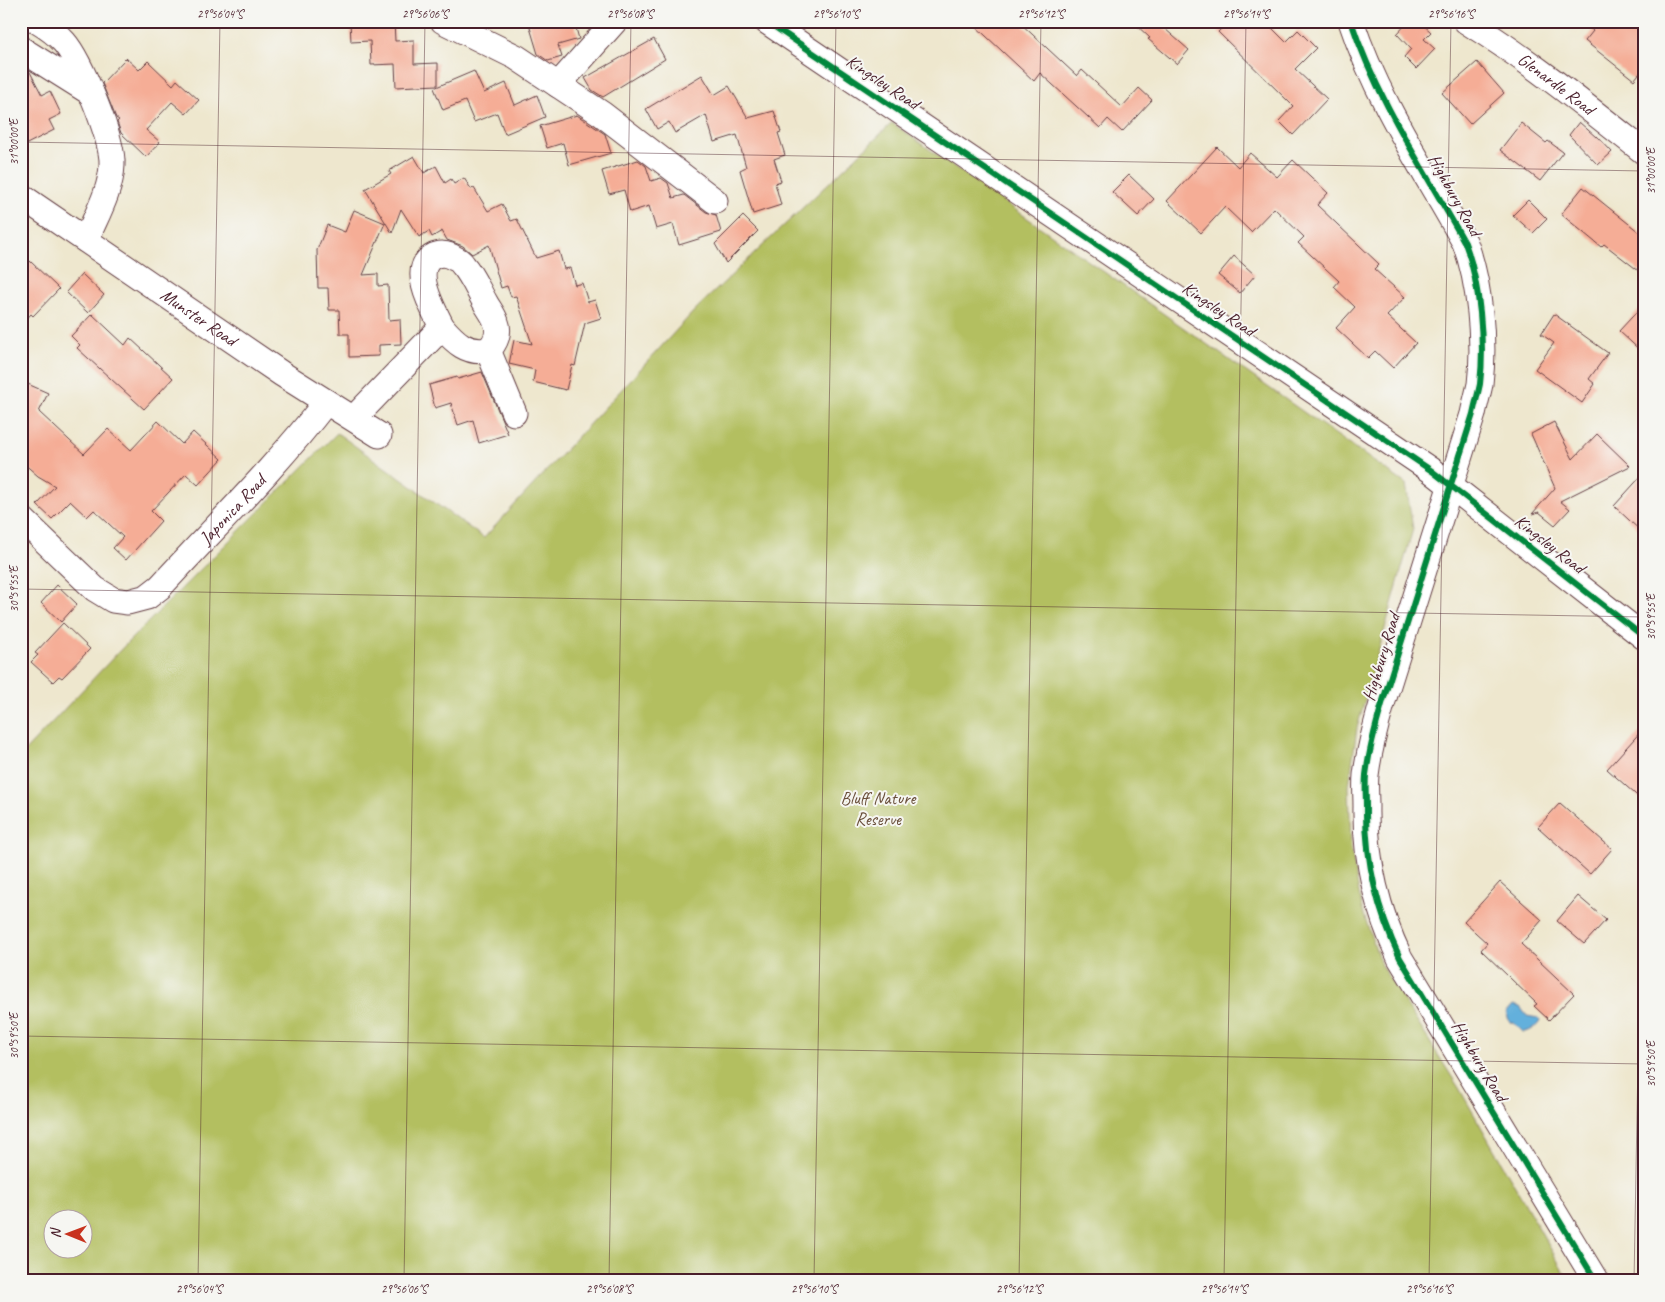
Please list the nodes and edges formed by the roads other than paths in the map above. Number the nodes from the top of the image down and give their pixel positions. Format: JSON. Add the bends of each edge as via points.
{"nodes":[{"id":1,"x":37,"y":21,"type":"edge"},
{"id":2,"x":443,"y":21,"type":"edge"},
{"id":3,"x":615,"y":21,"type":"edge"},
{"id":4,"x":766,"y":21,"type":"edge"},
{"id":5,"x":1351,"y":21,"type":"edge"},
{"id":6,"x":1466,"y":21,"type":"edge"},
{"id":7,"x":21,"y":49,"type":"edge"},
{"id":8,"x":558,"y":85,"type":"junction"},
{"id":9,"x":90,"y":93,"type":"junction"},
{"id":10,"x":1644,"y":152,"type":"edge"},
{"id":11,"x":21,"y":196,"type":"edge"},
{"id":12,"x":715,"y":201,"type":"dead end"},
{"id":13,"x":86,"y":240,"type":"junction"},
{"id":14,"x":442,"y":327,"type":"junction"},
{"id":15,"x":488,"y":350,"type":"junction"},
{"id":16,"x":326,"y":402,"type":"junction"},
{"id":17,"x":514,"y":413,"type":"dead end"},
{"id":18,"x":354,"y":418,"type":"junction"},
{"id":19,"x":379,"y":435,"type":"dead end"},
{"id":20,"x":1451,"y":486,"type":"junction"},
{"id":21,"x":21,"y":518,"type":"edge"},
{"id":22,"x":1644,"y":636,"type":"edge"},
{"id":23,"x":1596,"y":1281,"type":"edge"}],
"edges":[{"from":1,"to":9,"type":"street","via":[[64,42],[82,71]]},
{"from":2,"to":8,"type":"street","via":[[516,57]]},
{"from":3,"to":8,"type":"street"},
{"from":4,"to":20,"type":"street","name":"Kingsley Road","via":[[1432,470]]},
{"from":5,"to":20,"type":"street","name":"Highbury Road","via":[[1382,96],[1465,243],[1472,262],[1480,323],[1480,383]]},
{"from":6,"to":10,"type":"street","name":"Glenardle Road","via":[[1558,84]]},
{"from":7,"to":9,"type":"street"},
{"from":8,"to":12,"type":"street","via":[[602,114]]},
{"from":9,"to":13,"type":"street","via":[[111,148],[112,164],[109,185]]},
{"from":11,"to":13,"type":"street","name":"Munster Road"},
{"from":13,"to":16,"type":"street","name":"Munster Road"},
{"from":14,"to":15,"type":"street","via":[[464,348],[479,352]]},
{"from":14,"to":15,"type":"street","via":[[428,297],[423,274],[428,260],[441,254],[449,255],[463,265],[496,322],[497,337]]},
{"from":14,"to":18,"type":"street"},
{"from":15,"to":17,"type":"street"},
{"from":16,"to":18,"type":"street","name":"Munster Road"},
{"from":16,"to":21,"type":"street","name":"Japonica Road","via":[[261,479],[147,597],[128,602],[113,600],[95,589]]},
{"from":18,"to":19,"type":"street","name":"Munster Road"},
{"from":20,"to":22,"type":"street","name":"Kingsley Road"},
{"from":20,"to":23,"type":"street","name":"Highbury Road","via":[[1372,743],[1366,778],[1368,858],[1380,907],[1400,958]]}]}
